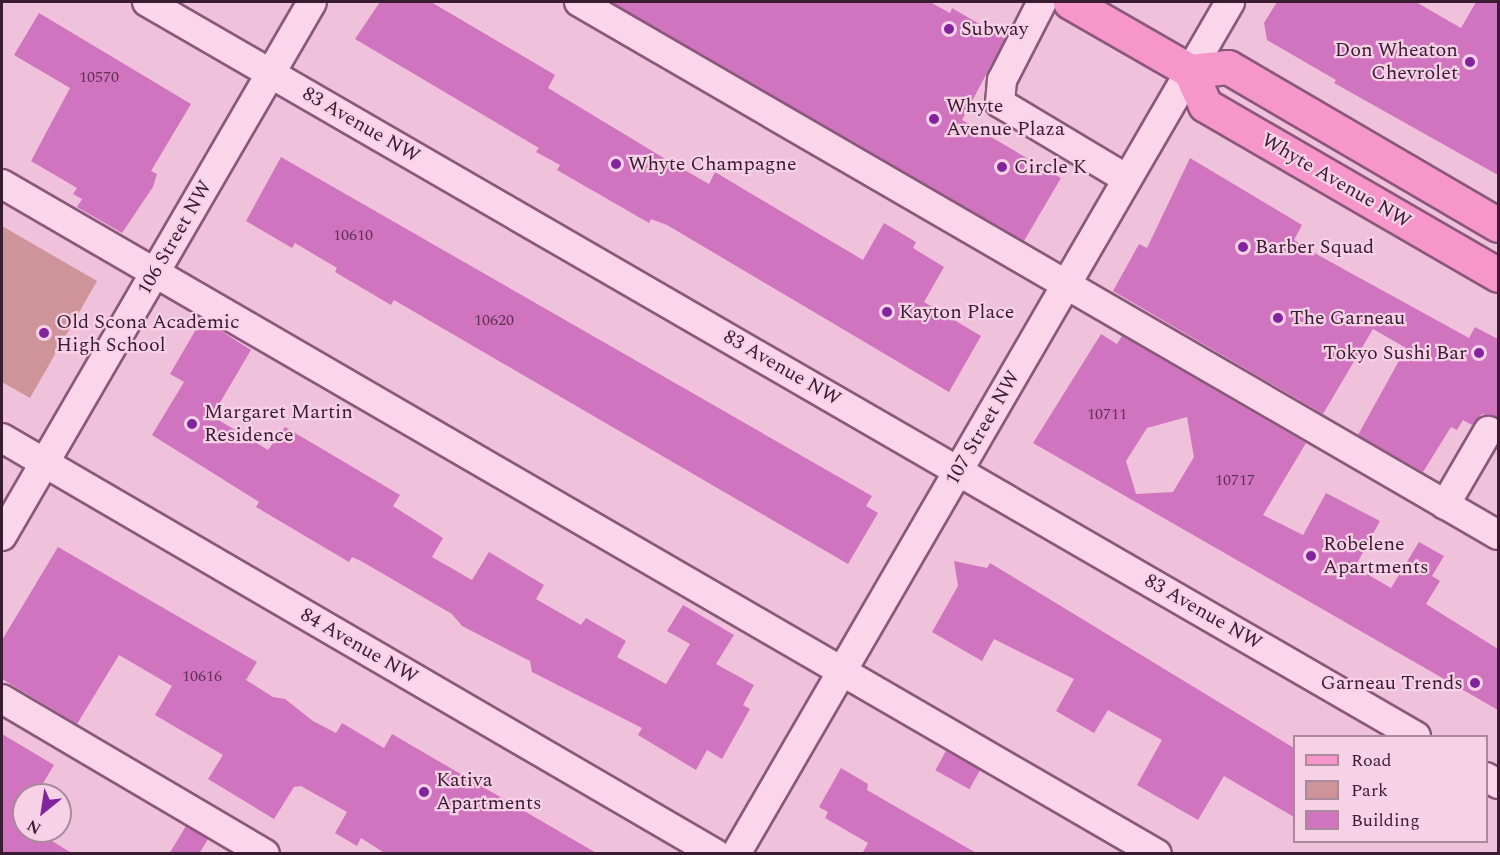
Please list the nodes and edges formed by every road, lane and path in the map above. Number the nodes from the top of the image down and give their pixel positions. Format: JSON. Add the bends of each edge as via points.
{"nodes":[{"id":1,"x":147,"y":2,"type":"edge"},
{"id":2,"x":312,"y":2,"type":"edge"},
{"id":3,"x":579,"y":2,"type":"edge"},
{"id":4,"x":1042,"y":2,"type":"edge"},
{"id":5,"x":1070,"y":2,"type":"edge"},
{"id":6,"x":1230,"y":2,"type":"edge"},
{"id":7,"x":1190,"y":71,"type":"junction"},
{"id":8,"x":271,"y":73,"type":"junction"},
{"id":9,"x":1128,"y":179,"type":"junction"},
{"id":10,"x":2,"y":183,"type":"edge"},
{"id":11,"x":1498,"y":225,"type":"edge"},
{"id":12,"x":155,"y":273,"type":"junction"},
{"id":13,"x":1498,"y":275,"type":"edge"},
{"id":14,"x":1065,"y":286,"type":"junction"},
{"id":15,"x":1488,"y":431,"type":"dead end"},
{"id":16,"x":2,"y":438,"type":"edge"},
{"id":17,"x":44,"y":463,"type":"junction"},
{"id":18,"x":958,"y":470,"type":"junction"},
{"id":19,"x":1445,"y":505,"type":"junction"},
{"id":20,"x":1498,"y":535,"type":"edge"},
{"id":21,"x":2,"y":537,"type":"edge"},
{"id":22,"x":842,"y":670,"type":"junction"},
{"id":23,"x":2,"y":699,"type":"edge"},
{"id":24,"x":1414,"y":735,"type":"edge"},
{"id":25,"x":265,"y":854,"type":"edge"},
{"id":26,"x":716,"y":854,"type":"edge"},
{"id":27,"x":736,"y":854,"type":"edge"},
{"id":28,"x":1157,"y":854,"type":"edge"}],
"edges":[{"from":1,"to":8,"type":"street","name":"83 Avenue NW"},
{"from":2,"to":8,"type":"street","name":"106 Street NW"},
{"from":3,"to":14,"type":"street"},
{"from":4,"to":9,"type":"street","via":[[1002,80],[1000,103]]},
{"from":5,"to":7,"type":"main road"},
{"from":6,"to":7,"type":"street","name":"107 Street NW"},
{"from":7,"to":9,"type":"street","name":"107 Street NW"},
{"from":7,"to":11,"type":"main road","via":[[1228,67]]},
{"from":7,"to":13,"type":"main road","name":"Whyte Avenue NW","via":[[1205,105]]},
{"from":8,"to":12,"type":"street","name":"106 Street NW"},
{"from":8,"to":18,"type":"street","name":"83 Avenue NW"},
{"from":9,"to":14,"type":"street","name":"107 Street NW"},
{"from":10,"to":12,"type":"street"},
{"from":12,"to":17,"type":"street","name":"106 Street NW"},
{"from":12,"to":22,"type":"street"},
{"from":14,"to":18,"type":"street","name":"107 Street NW"},
{"from":14,"to":19,"type":"street"},
{"from":15,"to":19,"type":"street"},
{"from":16,"to":17,"type":"street","name":"84 Avenue NW"},
{"from":17,"to":21,"type":"street","name":"106 Street NW"},
{"from":17,"to":26,"type":"street","name":"84 Avenue NW"},
{"from":18,"to":22,"type":"street","name":"107 Street NW"},
{"from":18,"to":24,"type":"street","name":"83 Avenue NW"},
{"from":19,"to":20,"type":"street"},
{"from":22,"to":27,"type":"street","name":"107 Street NW"},
{"from":22,"to":28,"type":"street"},
{"from":23,"to":25,"type":"street"}]}
